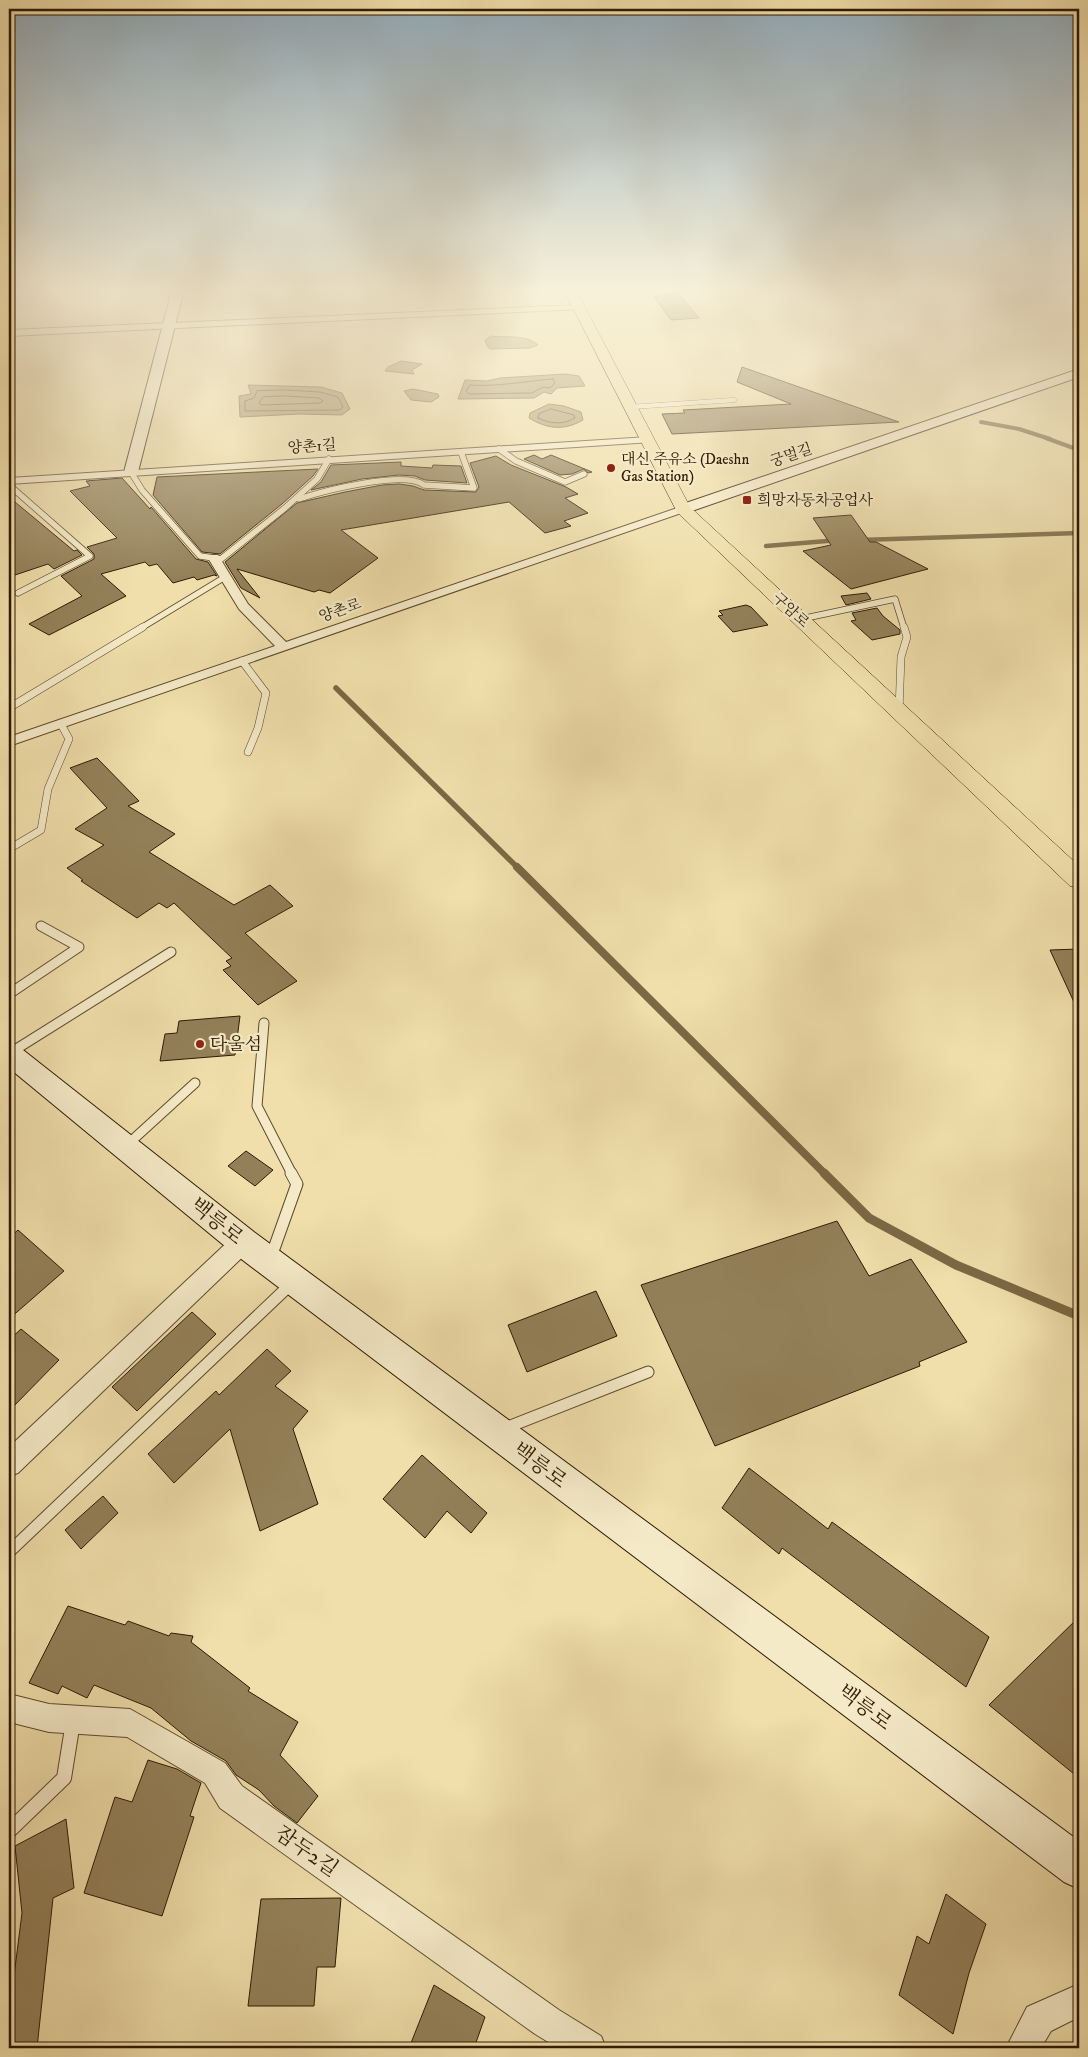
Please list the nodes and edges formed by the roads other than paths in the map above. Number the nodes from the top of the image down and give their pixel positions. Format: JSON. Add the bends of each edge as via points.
{"nodes":[{"id":1,"x":154,"y":386,"type":"edge"},
{"id":2,"x":619,"y":386,"type":"edge"},
{"id":3,"x":1041,"y":386,"type":"edge"},
{"id":4,"x":734,"y":400,"type":"dead end"},
{"id":5,"x":630,"y":407,"type":"junction"},
{"id":6,"x":648,"y":440,"type":"junction"},
{"id":7,"x":499,"y":449,"type":"junction"},
{"id":8,"x":461,"y":452,"type":"junction"},
{"id":9,"x":330,"y":459,"type":"junction"},
{"id":10,"x":132,"y":472,"type":"junction"},
{"id":11,"x":584,"y":474,"type":"dead end"},
{"id":12,"x":9,"y":481,"type":"edge"},
{"id":13,"x":9,"y":485,"type":"edge"},
{"id":14,"x":294,"y":500,"type":"junction"},
{"id":15,"x":683,"y":509,"type":"junction"},
{"id":16,"x":214,"y":558,"type":"junction"},
{"id":17,"x":225,"y":577,"type":"junction"},
{"id":18,"x":18,"y":593,"type":"dead end"},
{"id":19,"x":801,"y":619,"type":"junction"},
{"id":20,"x":284,"y":647,"type":"junction"},
{"id":21,"x":242,"y":661,"type":"junction"},
{"id":22,"x":9,"y":708,"type":"edge"},
{"id":23,"x":899,"y":712,"type":"junction"},
{"id":24,"x":60,"y":724,"type":"junction"},
{"id":25,"x":9,"y":742,"type":"edge"},
{"id":26,"x":248,"y":752,"type":"dead end"},
{"id":27,"x":9,"y":849,"type":"edge"},
{"id":28,"x":1079,"y":880,"type":"edge"},
{"id":29,"x":41,"y":926,"type":"dead end"},
{"id":30,"x":171,"y":952,"type":"dead end"},
{"id":31,"x":9,"y":994,"type":"edge"},
{"id":32,"x":264,"y":1023,"type":"dead end"},
{"id":33,"x":9,"y":1053,"type":"edge"},
{"id":34,"x":195,"y":1083,"type":"dead end"},
{"id":35,"x":125,"y":1147,"type":"junction"},
{"id":36,"x":269,"y":1262,"type":"junction"},
{"id":37,"x":648,"y":1372,"type":"dead end"},
{"id":38,"x":496,"y":1432,"type":"junction"},
{"id":39,"x":9,"y":1464,"type":"edge"},
{"id":40,"x":9,"y":1552,"type":"edge"},
{"id":41,"x":9,"y":1708,"type":"edge"},
{"id":42,"x":74,"y":1720,"type":"junction"},
{"id":43,"x":9,"y":1831,"type":"edge"},
{"id":44,"x":1079,"y":1867,"type":"edge"},
{"id":45,"x":1079,"y":2000,"type":"edge"},
{"id":46,"x":589,"y":2048,"type":"edge"},
{"id":47,"x":1023,"y":2048,"type":"edge"}],
"edges":[{"from":1,"to":10,"type":"street"},
{"from":2,"to":5,"type":"main road","name":"구암로"},
{"from":3,"to":15,"type":"street","name":"궁멀길"},
{"from":4,"to":5,"type":"lane"},
{"from":5,"to":6,"type":"main road","name":"구암로"},
{"from":6,"to":7,"type":"street","name":"양촌1길"},
{"from":6,"to":15,"type":"main road","name":"구암로"},
{"from":7,"to":8,"type":"street","name":"양촌1길"},
{"from":7,"to":11,"type":"lane","via":[[516,461],[565,482]]},
{"from":8,"to":9,"type":"street","name":"양촌1길"},
{"from":8,"to":14,"type":"lane","via":[[474,488],[368,481]]},
{"from":9,"to":10,"type":"street","name":"양촌1길"},
{"from":9,"to":14,"type":"lane","via":[[317,479]]},
{"from":10,"to":12,"type":"street","name":"양촌1길"},
{"from":10,"to":16,"type":"lane","via":[[142,490],[200,556]]},
{"from":13,"to":18,"type":"lane","via":[[90,556]]},
{"from":14,"to":16,"type":"lane","via":[[221,559]]},
{"from":15,"to":19,"type":"main road","name":"구암로"},
{"from":15,"to":20,"type":"street","name":"양촌로"},
{"from":16,"to":17,"type":"street"},
{"from":17,"to":20,"type":"street","via":[[243,606]]},
{"from":17,"to":22,"type":"lane"},
{"from":19,"to":23,"type":"main road","name":"구암로"},
{"from":19,"to":23,"type":"lane","via":[[895,599],[907,637],[901,657]]},
{"from":20,"to":21,"type":"street","name":"양촌로"},
{"from":21,"to":24,"type":"street","name":"양촌로"},
{"from":21,"to":26,"type":"lane","via":[[266,693],[258,728]]},
{"from":23,"to":28,"type":"main road","name":"구암로"},
{"from":24,"to":25,"type":"street","name":"양촌로"},
{"from":24,"to":27,"type":"lane","via":[[69,739],[48,789],[41,830]]},
{"from":29,"to":31,"type":"lane","via":[[78,947]]},
{"from":30,"to":33,"type":"lane"},
{"from":32,"to":36,"type":"lane","via":[[257,1106],[297,1184]]},
{"from":33,"to":35,"type":"street","name":"백릉로"},
{"from":34,"to":35,"type":"lane"},
{"from":35,"to":36,"type":"street","name":"백릉로"},
{"from":36,"to":38,"type":"street","name":"백릉로"},
{"from":36,"to":39,"type":"street"},
{"from":36,"to":40,"type":"lane"},
{"from":37,"to":38,"type":"lane"},
{"from":38,"to":44,"type":"street","name":"백릉로"},
{"from":41,"to":42,"type":"street","name":"잠두2길","via":[[49,1718]]},
{"from":42,"to":43,"type":"lane","via":[[64,1778]]},
{"from":42,"to":46,"type":"street","name":"잠두2길","via":[[130,1723],[215,1773],[231,1797]]},
{"from":45,"to":47,"type":"street","via":[[1039,2019]]}]}
